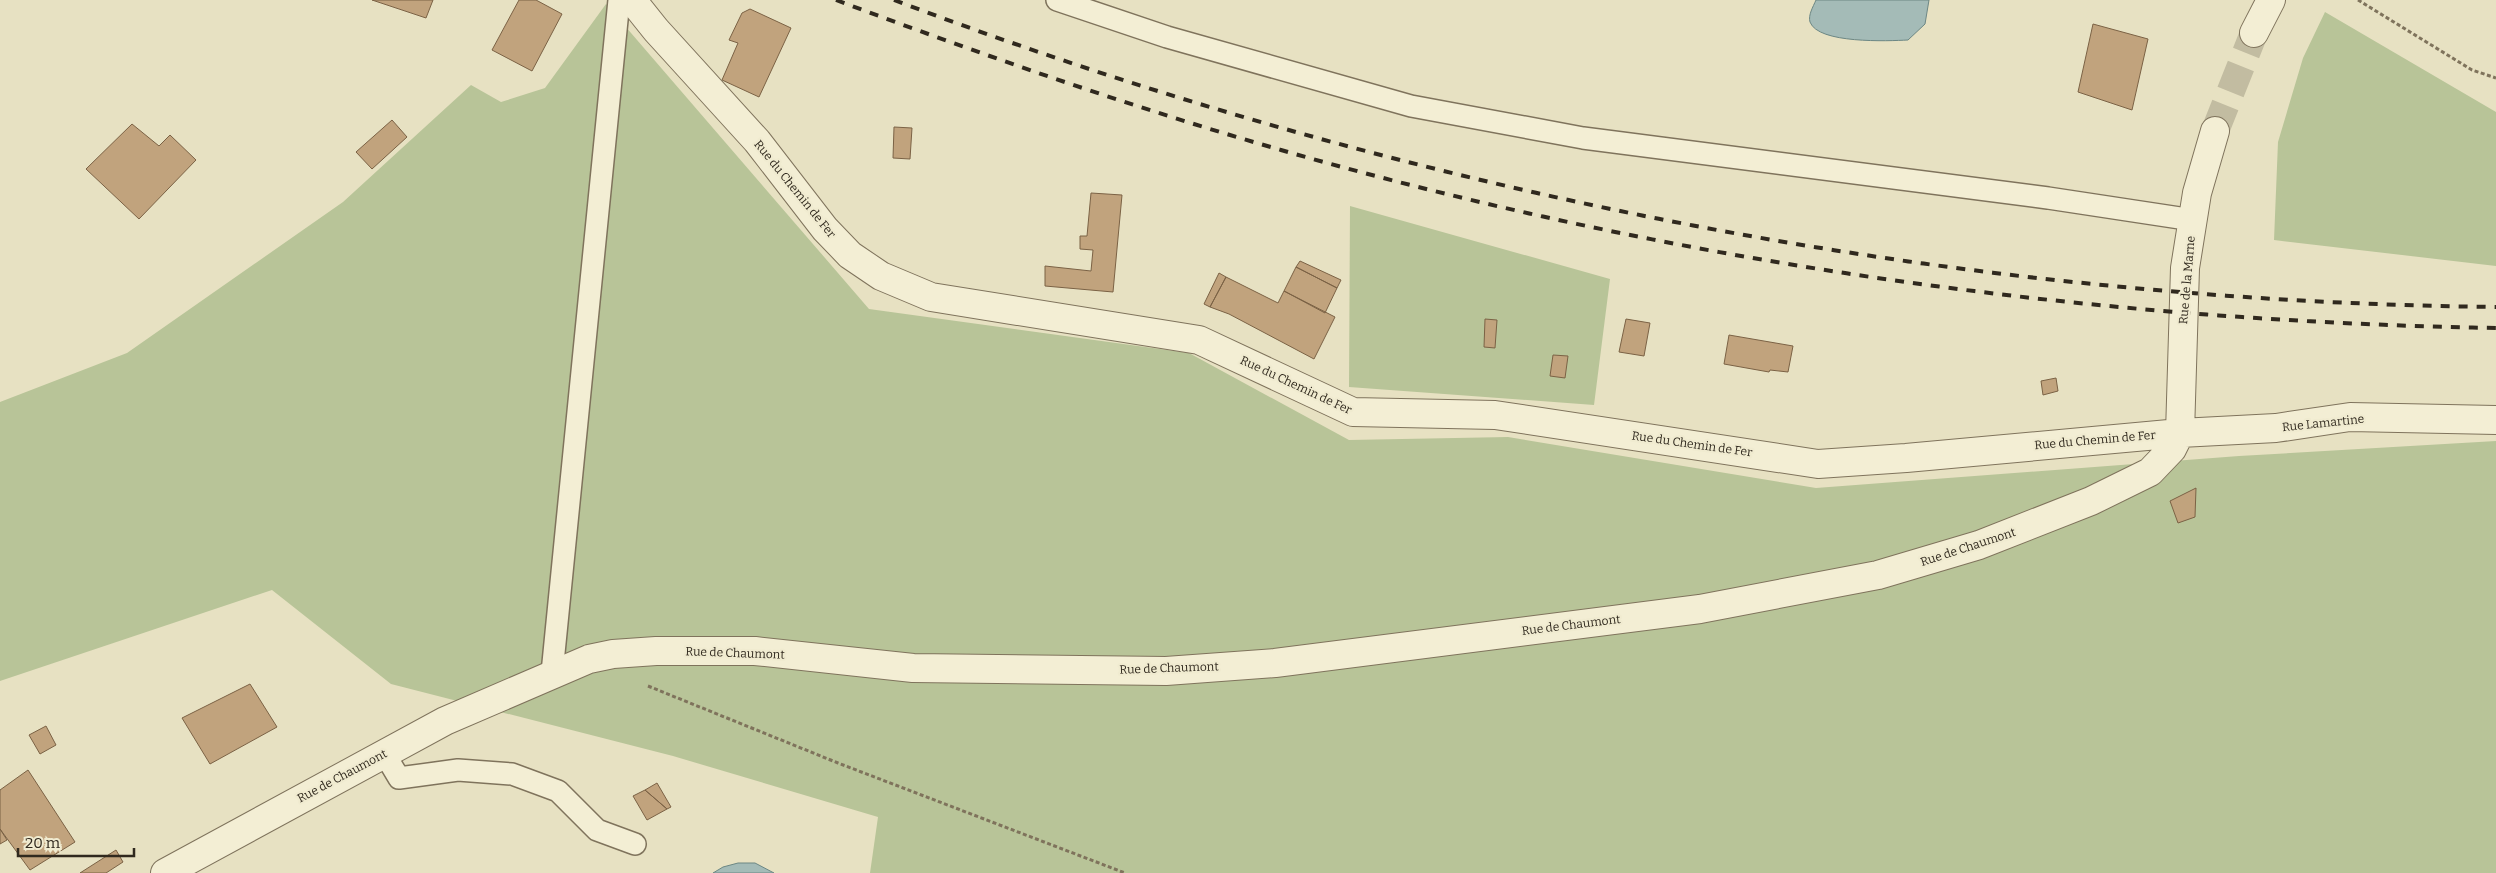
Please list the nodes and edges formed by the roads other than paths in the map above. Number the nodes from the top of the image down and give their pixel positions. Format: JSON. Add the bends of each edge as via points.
{"nodes":[{"id":1,"x":619,"y":0,"type":"edge"},
{"id":2,"x":632,"y":0,"type":"edge"},
{"id":3,"x":1057,"y":0,"type":"edge"},
{"id":4,"x":2270,"y":0,"type":"edge"},
{"id":5,"x":2254,"y":33,"type":"tunnel mouth"},
{"id":6,"x":2215,"y":131,"type":"tunnel mouth"},
{"id":7,"x":2193,"y":220,"type":"junction"},
{"id":8,"x":2496,"y":420,"type":"edge"},
{"id":9,"x":2180,"y":433,"type":"junction"},
{"id":10,"x":552,"y":673,"type":"junction"},
{"id":11,"x":384,"y":753,"type":"junction"},
{"id":12,"x":635,"y":844,"type":"dead end"},
{"id":13,"x":165,"y":873,"type":"edge"}],
"edges":[{"from":1,"to":10,"type":"lane"},
{"from":2,"to":9,"type":"street","name":"Rue du Chemin de Fer","via":[[758,142],[825,229],[850,255],[881,276],[931,296],[1200,340],[1353,412],[1495,415],[1818,464]]},
{"from":3,"to":7,"type":"lane","via":[[1167,36],[1411,106],[1583,138]]},
{"from":4,"to":5,"type":"street"},
{"from":6,"to":7,"type":"street","name":"Rue de la Marne","via":[[2197,193]]},
{"from":7,"to":9,"type":"street","name":"Rue de la Marne","via":[[2185,268]]},
{"from":8,"to":9,"type":"street","name":"Rue Lamartine","via":[[2350,418],[2276,428]]},
{"from":9,"to":10,"type":"street","name":"Rue de Chaumont","via":[[2172,449],[2150,472],[2091,501],[1979,545],[1878,575],[1700,609],[1275,662],[1166,671],[913,668],[755,651],[656,651],[589,659]]},
{"from":10,"to":11,"type":"street","name":"Rue de Chaumont","via":[[445,721]]},
{"from":11,"to":12,"type":"lane","via":[[399,778],[458,770],[512,774],[558,791],[597,830]]},
{"from":11,"to":13,"type":"street","name":"Rue de Chaumont"}]}
